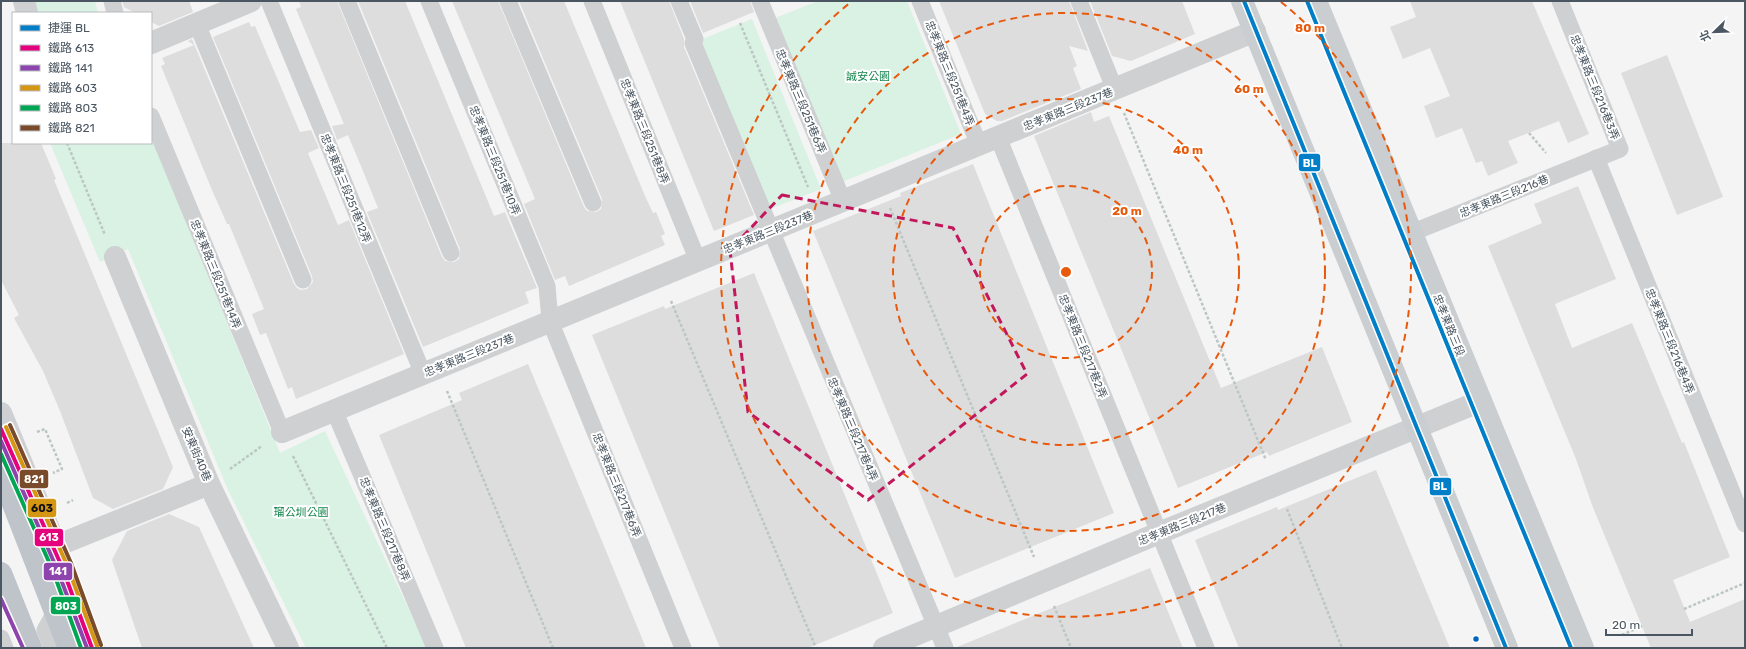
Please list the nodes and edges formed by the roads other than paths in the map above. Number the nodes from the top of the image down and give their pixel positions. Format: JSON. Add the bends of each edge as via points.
{"nodes":[{"id":1,"x":24,"y":1,"type":"edge"},
{"id":2,"x":112,"y":1,"type":"edge"},
{"id":3,"x":251,"y":1,"type":"edge"},
{"id":4,"x":269,"y":1,"type":"edge"},
{"id":5,"x":346,"y":1,"type":"edge"},
{"id":6,"x":429,"y":1,"type":"edge"},
{"id":7,"x":508,"y":1,"type":"edge"},
{"id":8,"x":592,"y":1,"type":"edge"},
{"id":9,"x":679,"y":1,"type":"edge"},
{"id":10,"x":760,"y":1,"type":"edge"},
{"id":11,"x":920,"y":1,"type":"edge"},
{"id":12,"x":1080,"y":1,"type":"edge"},
{"id":13,"x":1242,"y":1,"type":"edge"},
{"id":14,"x":1316,"y":1,"type":"edge"},
{"id":15,"x":1560,"y":1,"type":"edge"},
{"id":16,"x":26,"y":12,"type":"edge"},
{"id":17,"x":115,"y":12,"type":"edge"},
{"id":18,"x":197,"y":24,"type":"junction"},
{"id":19,"x":1255,"y":32,"type":"junction"},
{"id":20,"x":152,"y":43,"type":"edge"},
{"id":21,"x":1115,"y":90,"type":"junction"},
{"id":22,"x":152,"y":118,"type":"edge"},
{"id":23,"x":989,"y":141,"type":"junction"},
{"id":24,"x":1596,"y":158,"type":"junction"},
{"id":25,"x":843,"y":201,"type":"junction"},
{"id":26,"x":594,"y":203,"type":"dead end"},
{"id":27,"x":771,"y":231,"type":"junction"},
{"id":28,"x":1411,"y":233,"type":"junction"},
{"id":29,"x":451,"y":252,"type":"dead end"},
{"id":30,"x":115,"y":257,"type":"road end"},
{"id":31,"x":698,"y":261,"type":"junction"},
{"id":32,"x":303,"y":280,"type":"dead end"},
{"id":33,"x":550,"y":322,"type":"junction"},
{"id":34,"x":430,"y":371,"type":"junction"},
{"id":35,"x":1481,"y":401,"type":"junction"},
{"id":36,"x":334,"y":410,"type":"junction"},
{"id":37,"x":1,"y":412,"type":"edge"},
{"id":38,"x":1417,"y":427,"type":"junction"},
{"id":39,"x":282,"y":432,"type":"joint"},
{"id":40,"x":1,"y":473,"type":"edge"},
{"id":41,"x":209,"y":484,"type":"junction"},
{"id":42,"x":1745,"y":524,"type":"edge"},
{"id":43,"x":1159,"y":533,"type":"junction"},
{"id":44,"x":56,"y":546,"type":"junction"},
{"id":45,"x":1,"y":573,"type":"edge"},
{"id":46,"x":70,"y":585,"type":"junction"},
{"id":47,"x":936,"y":627,"type":"junction"},
{"id":48,"x":1,"y":638,"type":"edge"},
{"id":49,"x":5,"y":648,"type":"edge"},
{"id":50,"x":31,"y":648,"type":"edge"},
{"id":51,"x":52,"y":648,"type":"edge"},
{"id":52,"x":69,"y":648,"type":"edge"},
{"id":53,"x":94,"y":648,"type":"edge"},
{"id":54,"x":288,"y":648,"type":"edge"},
{"id":55,"x":435,"y":648,"type":"edge"},
{"id":56,"x":683,"y":648,"type":"edge"},
{"id":57,"x":884,"y":648,"type":"edge"},
{"id":58,"x":944,"y":648,"type":"edge"},
{"id":59,"x":1206,"y":648,"type":"edge"},
{"id":60,"x":1507,"y":648,"type":"edge"},
{"id":61,"x":1583,"y":648,"type":"edge"}],
"edges":[{"from":1,"to":16,"type":"street"},
{"from":2,"to":17,"type":"lane"},
{"from":3,"to":18,"type":"street"},
{"from":4,"to":34,"type":"lane","name":"忠孝東路三段251巷12弄"},
{"from":5,"to":29,"type":"lane"},
{"from":6,"to":33,"type":"lane","name":"忠孝東路三段251巷10弄","via":[[547,286]]},
{"from":7,"to":26,"type":"lane"},
{"from":8,"to":31,"type":"lane","name":"忠孝東路三段251巷8弄"},
{"from":9,"to":27,"type":"lane","name":"忠孝東路三段217巷4弄","via":[[695,39],[693,43]]},
{"from":10,"to":25,"type":"lane","name":"忠孝東路三段251巷6弄"},
{"from":11,"to":23,"type":"lane","name":"忠孝東路三段251巷4弄"},
{"from":12,"to":21,"type":"lane"},
{"from":13,"to":19,"type":"main road"},
{"from":14,"to":28,"type":"main road","name":"忠孝東路三段"},
{"from":15,"to":24,"type":"lane","name":"忠孝東路三段216巷3弄","via":[[1620,149]]},
{"from":18,"to":20,"type":"street"},
{"from":18,"to":32,"type":"lane"},
{"from":19,"to":21,"type":"street","name":"忠孝東路三段237巷"},
{"from":19,"to":38,"type":"main road"},
{"from":21,"to":23,"type":"street","name":"忠孝東路三段237巷"},
{"from":22,"to":39,"type":"lane","name":"忠孝東路三段251巷14弄"},
{"from":23,"to":25,"type":"street","name":"忠孝東路三段237巷"},
{"from":23,"to":43,"type":"lane","name":"忠孝東路三段217巷2弄"},
{"from":24,"to":28,"type":"lane","name":"忠孝東路三段216巷"},
{"from":24,"to":42,"type":"lane","name":"忠孝東路三段216巷4弄"},
{"from":25,"to":27,"type":"street","name":"忠孝東路三段237巷"},
{"from":27,"to":31,"type":"street","name":"忠孝東路三段237巷"},
{"from":27,"to":47,"type":"lane","name":"忠孝東路三段217巷4弄"},
{"from":28,"to":35,"type":"main road","name":"忠孝東路三段"},
{"from":30,"to":41,"type":"street","name":"安東街40巷"},
{"from":31,"to":33,"type":"street","name":"忠孝東路三段237巷"},
{"from":33,"to":34,"type":"street","name":"忠孝東路三段237巷"},
{"from":33,"to":56,"type":"lane","name":"忠孝東路三段217巷6弄"},
{"from":34,"to":36,"type":"street","name":"忠孝東路三段237巷"},
{"from":35,"to":38,"type":"street","name":"忠孝東路三段217巷"},
{"from":35,"to":61,"type":"main road","name":"忠孝東路三段"},
{"from":36,"to":39,"type":"street","name":"忠孝東路三段237巷"},
{"from":36,"to":55,"type":"lane","name":"忠孝東路三段217巷8弄"},
{"from":37,"to":44,"type":"street"},
{"from":38,"to":43,"type":"street","name":"忠孝東路三段217巷"},
{"from":38,"to":60,"type":"main road"},
{"from":40,"to":52,"type":"highway"},
{"from":41,"to":44,"type":"street"},
{"from":41,"to":54,"type":"street","name":"安東街40巷"},
{"from":43,"to":47,"type":"street","name":"忠孝東路三段217巷"},
{"from":43,"to":59,"type":"lane","name":"忠孝東路三段217巷2弄"},
{"from":44,"to":46,"type":"street"},
{"from":45,"to":50,"type":"highway"},
{"from":46,"to":51,"type":"lane","via":[[45,630]]},
{"from":46,"to":53,"type":"street"},
{"from":47,"to":57,"type":"street","name":"忠孝東路三段217巷"},
{"from":47,"to":58,"type":"lane","name":"忠孝東路三段217巷4弄"},
{"from":48,"to":49,"type":"lane"}]}
